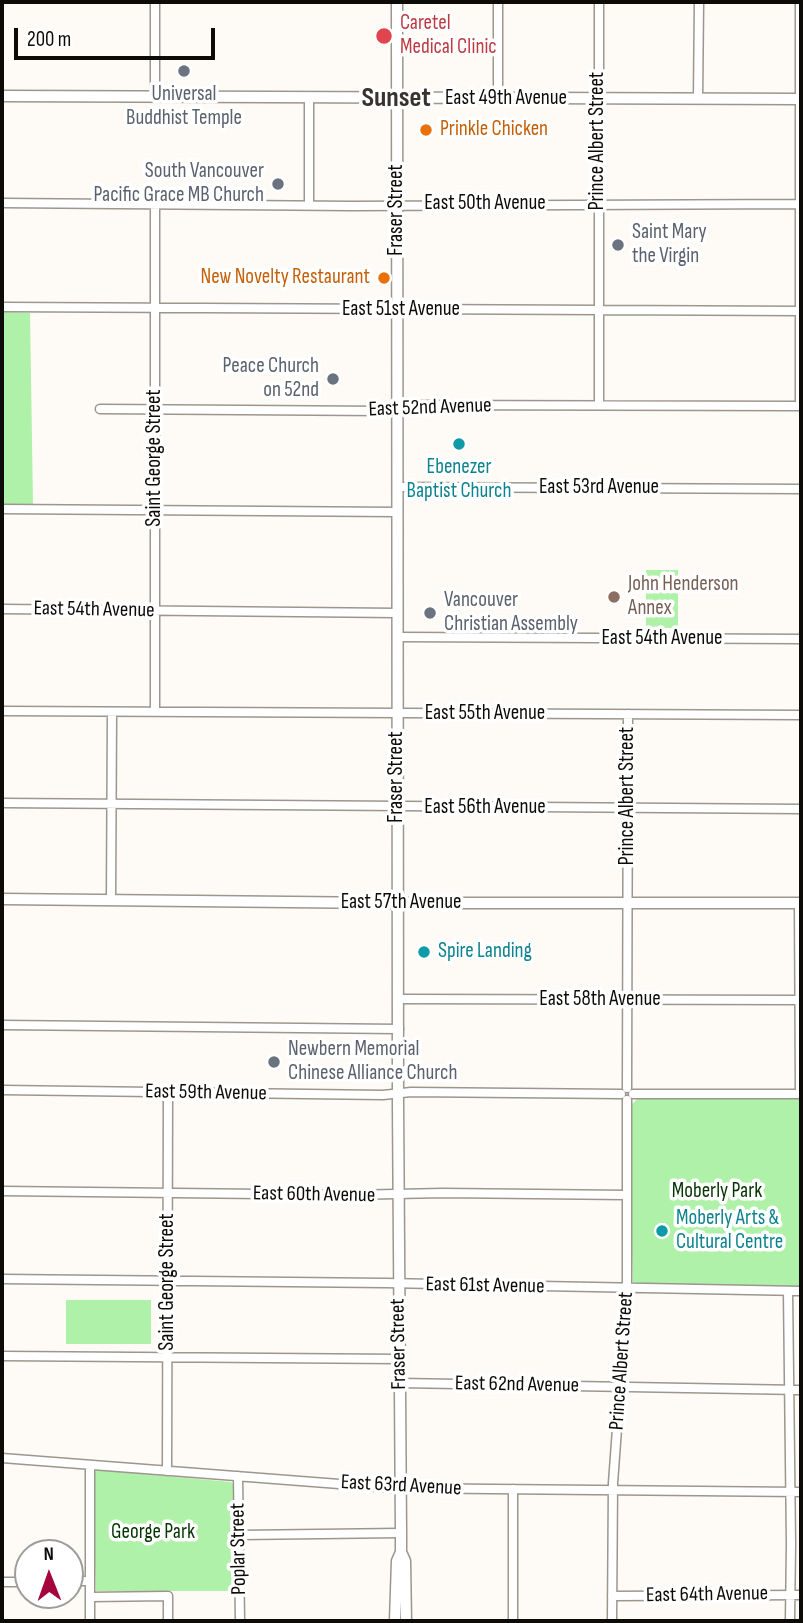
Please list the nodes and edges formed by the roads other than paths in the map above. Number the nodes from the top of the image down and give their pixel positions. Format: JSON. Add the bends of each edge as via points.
{"nodes":[{"id":1,"x":155,"y":2,"type":"edge"},
{"id":2,"x":397,"y":2,"type":"edge"},
{"id":3,"x":498,"y":2,"type":"edge"},
{"id":4,"x":599,"y":2,"type":"edge"},
{"id":5,"x":699,"y":2,"type":"edge"},
{"id":6,"x":800,"y":2,"type":"edge"},
{"id":7,"x":2,"y":96,"type":"edge"},
{"id":8,"x":155,"y":97,"type":"junction"},
{"id":9,"x":309,"y":98,"type":"junction"},
{"id":10,"x":396,"y":99,"type":"junction"},
{"id":11,"x":498,"y":99,"type":"junction"},
{"id":12,"x":599,"y":99,"type":"junction"},
{"id":13,"x":698,"y":99,"type":"junction"},
{"id":14,"x":800,"y":99,"type":"edge"},
{"id":15,"x":2,"y":203,"type":"edge"},
{"id":16,"x":801,"y":204,"type":"edge"},
{"id":17,"x":155,"y":205,"type":"junction"},
{"id":18,"x":309,"y":205,"type":"junction"},
{"id":19,"x":397,"y":205,"type":"junction"},
{"id":20,"x":598,"y":205,"type":"junction"},
{"id":21,"x":2,"y":307,"type":"edge"},
{"id":22,"x":155,"y":308,"type":"junction"},
{"id":23,"x":397,"y":310,"type":"junction"},
{"id":24,"x":598,"y":311,"type":"junction"},
{"id":25,"x":801,"y":312,"type":"edge"},
{"id":26,"x":599,"y":405,"type":"junction"},
{"id":27,"x":801,"y":406,"type":"edge"},
{"id":28,"x":397,"y":408,"type":"junction"},
{"id":29,"x":100,"y":409,"type":"dead end"},
{"id":30,"x":155,"y":409,"type":"junction"},
{"id":31,"x":397,"y":487,"type":"junction"},
{"id":32,"x":801,"y":489,"type":"edge"},
{"id":33,"x":2,"y":509,"type":"edge"},
{"id":34,"x":155,"y":510,"type":"junction"},
{"id":35,"x":397,"y":512,"type":"junction"},
{"id":36,"x":2,"y":609,"type":"edge"},
{"id":37,"x":155,"y":611,"type":"junction"},
{"id":38,"x":397,"y":613,"type":"junction"},
{"id":39,"x":397,"y":637,"type":"junction"},
{"id":40,"x":801,"y":639,"type":"edge"},
{"id":41,"x":2,"y":711,"type":"edge"},
{"id":42,"x":112,"y":712,"type":"junction"},
{"id":43,"x":155,"y":712,"type":"junction"},
{"id":44,"x":397,"y":713,"type":"junction"},
{"id":45,"x":628,"y":714,"type":"junction"},
{"id":46,"x":801,"y":715,"type":"edge"},
{"id":47,"x":2,"y":803,"type":"edge"},
{"id":48,"x":111,"y":804,"type":"junction"},
{"id":49,"x":397,"y":807,"type":"junction"},
{"id":50,"x":627,"y":809,"type":"junction"},
{"id":51,"x":801,"y":809,"type":"edge"},
{"id":52,"x":2,"y":899,"type":"edge"},
{"id":53,"x":111,"y":900,"type":"junction"},
{"id":54,"x":398,"y":903,"type":"junction"},
{"id":55,"x":627,"y":903,"type":"junction"},
{"id":56,"x":800,"y":903,"type":"edge"},
{"id":57,"x":399,"y":999,"type":"junction"},
{"id":58,"x":627,"y":1000,"type":"junction"},
{"id":59,"x":800,"y":1000,"type":"edge"},
{"id":60,"x":2,"y":1025,"type":"edge"},
{"id":61,"x":399,"y":1029,"type":"junction"},
{"id":62,"x":2,"y":1090,"type":"edge"},
{"id":63,"x":168,"y":1093,"type":"junction"},
{"id":64,"x":398,"y":1094,"type":"junction"},
{"id":65,"x":627,"y":1094,"type":"junction"},
{"id":66,"x":801,"y":1094,"type":"edge"},
{"id":67,"x":2,"y":1191,"type":"edge"},
{"id":68,"x":169,"y":1193,"type":"junction"},
{"id":69,"x":398,"y":1195,"type":"junction"},
{"id":70,"x":627,"y":1195,"type":"junction"},
{"id":71,"x":2,"y":1279,"type":"edge"},
{"id":72,"x":169,"y":1280,"type":"junction"},
{"id":73,"x":399,"y":1284,"type":"junction"},
{"id":74,"x":627,"y":1288,"type":"junction"},
{"id":75,"x":788,"y":1291,"type":"junction"},
{"id":76,"x":801,"y":1292,"type":"edge"},
{"id":77,"x":2,"y":1356,"type":"edge"},
{"id":78,"x":168,"y":1357,"type":"junction"},
{"id":79,"x":400,"y":1359,"type":"junction"},
{"id":80,"x":400,"y":1383,"type":"junction"},
{"id":81,"x":621,"y":1387,"type":"junction"},
{"id":82,"x":790,"y":1389,"type":"junction"},
{"id":83,"x":801,"y":1390,"type":"edge"},
{"id":84,"x":2,"y":1458,"type":"edge"},
{"id":85,"x":90,"y":1465,"type":"junction"},
{"id":86,"x":167,"y":1471,"type":"junction"},
{"id":87,"x":238,"y":1476,"type":"junction"},
{"id":88,"x":401,"y":1489,"type":"junction"},
{"id":89,"x":513,"y":1489,"type":"junction"},
{"id":90,"x":613,"y":1491,"type":"junction"},
{"id":91,"x":791,"y":1492,"type":"junction"},
{"id":92,"x":801,"y":1492,"type":"edge"},
{"id":93,"x":401,"y":1533,"type":"junction"},
{"id":94,"x":239,"y":1535,"type":"junction"},
{"id":95,"x":401,"y":1552,"type":"junction"},
{"id":96,"x":84,"y":1581,"type":"edge"},
{"id":97,"x":90,"y":1581,"type":"junction"},
{"id":98,"x":790,"y":1595,"type":"junction"},
{"id":99,"x":801,"y":1595,"type":"edge"},
{"id":100,"x":612,"y":1596,"type":"junction"},
{"id":101,"x":90,"y":1597,"type":"junction"},
{"id":102,"x":90,"y":1621,"type":"edge"},
{"id":103,"x":168,"y":1621,"type":"edge"},
{"id":104,"x":240,"y":1621,"type":"edge"},
{"id":105,"x":395,"y":1621,"type":"edge"},
{"id":106,"x":406,"y":1621,"type":"edge"},
{"id":107,"x":513,"y":1621,"type":"edge"},
{"id":108,"x":612,"y":1621,"type":"edge"},
{"id":109,"x":790,"y":1621,"type":"edge"}],
"edges":[{"from":1,"to":8,"type":"street"},
{"from":2,"to":10,"type":"street","name":"Fraser Street"},
{"from":3,"to":11,"type":"street"},
{"from":4,"to":12,"type":"street","name":"Prince Albert Street"},
{"from":5,"to":13,"type":"street"},
{"from":6,"to":14,"type":"street"},
{"from":7,"to":8,"type":"street","name":"East 49th Avenue"},
{"from":8,"to":9,"type":"street","name":"East 49th Avenue"},
{"from":9,"to":10,"type":"street","name":"East 49th Avenue"},
{"from":9,"to":18,"type":"street"},
{"from":10,"to":11,"type":"street","name":"East 49th Avenue"},
{"from":10,"to":19,"type":"street","name":"Fraser Street"},
{"from":11,"to":12,"type":"street","name":"East 49th Avenue"},
{"from":12,"to":13,"type":"street","name":"East 49th Avenue"},
{"from":12,"to":20,"type":"street","name":"Prince Albert Street"},
{"from":13,"to":14,"type":"street","name":"East 49th Avenue"},
{"from":14,"to":16,"type":"street"},
{"from":15,"to":17,"type":"street","name":"East 50th Avenue"},
{"from":16,"to":20,"type":"street","name":"East 50th Avenue"},
{"from":16,"to":25,"type":"street"},
{"from":17,"to":18,"type":"street","name":"East 50th Avenue"},
{"from":17,"to":22,"type":"street","name":"Saint George Street"},
{"from":18,"to":19,"type":"street","name":"East 50th Avenue"},
{"from":19,"to":20,"type":"street","name":"East 50th Avenue"},
{"from":19,"to":23,"type":"street","name":"Fraser Street"},
{"from":20,"to":24,"type":"street","name":"Prince Albert Street"},
{"from":21,"to":22,"type":"street","name":"East 51st Avenue"},
{"from":22,"to":23,"type":"street","name":"East 51st Avenue"},
{"from":22,"to":30,"type":"street","name":"Saint George Street"},
{"from":23,"to":24,"type":"street","name":"East 51st Avenue"},
{"from":23,"to":28,"type":"street","name":"Fraser Street"},
{"from":24,"to":25,"type":"street","name":"East 51st Avenue"},
{"from":24,"to":26,"type":"street","name":"Prince Albert Street"},
{"from":25,"to":27,"type":"street"},
{"from":26,"to":27,"type":"street","name":"East 52nd Avenue"},
{"from":26,"to":28,"type":"street","name":"East 52nd Avenue"},
{"from":28,"to":30,"type":"street","name":"East 52nd Avenue"},
{"from":28,"to":31,"type":"street","name":"Fraser Street"},
{"from":29,"to":30,"type":"street","name":"East 52nd Avenue"},
{"from":30,"to":34,"type":"street","name":"Saint George Street"},
{"from":31,"to":32,"type":"street","name":"East 53rd Avenue"},
{"from":31,"to":35,"type":"street","name":"Fraser Street"},
{"from":33,"to":34,"type":"street"},
{"from":34,"to":35,"type":"street"},
{"from":34,"to":37,"type":"street","name":"Saint George Street"},
{"from":35,"to":38,"type":"street","name":"Fraser Street"},
{"from":36,"to":37,"type":"street","name":"East 54th Avenue"},
{"from":37,"to":38,"type":"street","name":"East 54th Avenue"},
{"from":37,"to":43,"type":"street","name":"Saint George Street"},
{"from":38,"to":39,"type":"street","name":"Fraser Street"},
{"from":39,"to":40,"type":"street","name":"East 54th Avenue"},
{"from":39,"to":44,"type":"street","name":"Fraser Street"},
{"from":41,"to":42,"type":"street","name":"East 55th Avenue"},
{"from":42,"to":43,"type":"street","name":"East 55th Avenue"},
{"from":42,"to":48,"type":"street"},
{"from":43,"to":44,"type":"street","name":"East 55th Avenue"},
{"from":44,"to":45,"type":"street","name":"East 55th Avenue"},
{"from":44,"to":49,"type":"street","name":"Fraser Street"},
{"from":45,"to":46,"type":"street","name":"East 55th Avenue"},
{"from":45,"to":50,"type":"street","name":"Prince Albert Street"},
{"from":47,"to":48,"type":"street","name":"East 56th Avenue"},
{"from":48,"to":49,"type":"street","name":"East 56th Avenue"},
{"from":48,"to":53,"type":"street"},
{"from":49,"to":50,"type":"street","name":"East 56th Avenue"},
{"from":49,"to":54,"type":"street","name":"Fraser Street"},
{"from":50,"to":51,"type":"street","name":"East 56th Avenue"},
{"from":50,"to":55,"type":"street","name":"Prince Albert Street"},
{"from":52,"to":53,"type":"street","name":"East 57th Avenue"},
{"from":53,"to":54,"type":"street","name":"East 57th Avenue"},
{"from":54,"to":55,"type":"street","name":"East 57th Avenue"},
{"from":54,"to":57,"type":"street","name":"Fraser Street"},
{"from":55,"to":56,"type":"street","name":"East 57th Avenue"},
{"from":55,"to":58,"type":"street","name":"Prince Albert Street"},
{"from":56,"to":59,"type":"street"},
{"from":57,"to":58,"type":"street","name":"East 58th Avenue"},
{"from":57,"to":61,"type":"street","name":"Fraser Street"},
{"from":58,"to":59,"type":"street","name":"East 58th Avenue"},
{"from":58,"to":65,"type":"street","name":"Prince Albert Street"},
{"from":59,"to":66,"type":"street"},
{"from":60,"to":61,"type":"street"},
{"from":61,"to":64,"type":"street","name":"Fraser Street"},
{"from":62,"to":63,"type":"street","name":"East 59th Avenue"},
{"from":63,"to":64,"type":"street","name":"East 59th Avenue"},
{"from":63,"to":68,"type":"street","name":"Saint George Street"},
{"from":64,"to":65,"type":"street","name":"East 59th Avenue"},
{"from":64,"to":69,"type":"street","name":"Fraser Street"},
{"from":65,"to":66,"type":"street","name":"East 59th Avenue"},
{"from":65,"to":70,"type":"street","name":"Prince Albert Street"},
{"from":67,"to":68,"type":"street","name":"East 60th Avenue"},
{"from":68,"to":69,"type":"street","name":"East 60th Avenue"},
{"from":68,"to":72,"type":"street","name":"Saint George Street"},
{"from":69,"to":70,"type":"street","name":"East 60th Avenue"},
{"from":69,"to":73,"type":"street","name":"Fraser Street"},
{"from":70,"to":74,"type":"street","name":"Prince Albert Street"},
{"from":71,"to":72,"type":"street","name":"East 61st Avenue"},
{"from":72,"to":73,"type":"street","name":"East 61st Avenue"},
{"from":72,"to":78,"type":"street","name":"Saint George Street"},
{"from":73,"to":74,"type":"street","name":"East 61st Avenue"},
{"from":73,"to":79,"type":"street","name":"Fraser Street"},
{"from":74,"to":75,"type":"street","name":"East 61st Avenue"},
{"from":74,"to":81,"type":"street","name":"Prince Albert Street"},
{"from":75,"to":76,"type":"street","name":"East 61st Avenue"},
{"from":75,"to":82,"type":"street"},
{"from":77,"to":78,"type":"street"},
{"from":78,"to":79,"type":"street"},
{"from":78,"to":86,"type":"street","name":"Saint George Street"},
{"from":79,"to":80,"type":"street","name":"Fraser Street"},
{"from":80,"to":81,"type":"street","name":"East 62nd Avenue"},
{"from":80,"to":88,"type":"street","name":"Fraser Street"},
{"from":81,"to":82,"type":"street","name":"East 62nd Avenue"},
{"from":81,"to":90,"type":"street","name":"Prince Albert Street"},
{"from":82,"to":83,"type":"street","name":"East 62nd Avenue"},
{"from":82,"to":91,"type":"street"},
{"from":84,"to":85,"type":"street","name":"East 63rd Avenue"},
{"from":85,"to":86,"type":"street","name":"East 63rd Avenue"},
{"from":85,"to":97,"type":"street"},
{"from":86,"to":87,"type":"street","name":"East 63rd Avenue"},
{"from":87,"to":88,"type":"street","name":"East 63rd Avenue"},
{"from":87,"to":94,"type":"street","name":"Poplar Street"},
{"from":88,"to":89,"type":"street","name":"East 63rd Avenue"},
{"from":88,"to":93,"type":"street","name":"Fraser Street"},
{"from":89,"to":90,"type":"street","name":"East 63rd Avenue"},
{"from":89,"to":107,"type":"street"},
{"from":90,"to":91,"type":"street","name":"East 63rd Avenue"},
{"from":90,"to":100,"type":"street","name":"Prince Albert Street"},
{"from":91,"to":92,"type":"street","name":"East 63rd Avenue"},
{"from":91,"to":98,"type":"street"},
{"from":93,"to":94,"type":"street"},
{"from":93,"to":95,"type":"street","name":"Fraser Street"},
{"from":94,"to":104,"type":"street","name":"Poplar Street"},
{"from":95,"to":105,"type":"street","name":"Fraser Street"},
{"from":95,"to":106,"type":"street","name":"Fraser Street"},
{"from":96,"to":97,"type":"street"},
{"from":97,"to":101,"type":"street"},
{"from":98,"to":99,"type":"street","name":"East 64th Avenue"},
{"from":98,"to":100,"type":"street","name":"East 64th Avenue"},
{"from":98,"to":109,"type":"street"},
{"from":100,"to":108,"type":"street","name":"Prince Albert Street"},
{"from":101,"to":102,"type":"street"},
{"from":101,"to":103,"type":"street","via":[[168,1596]]}]}
